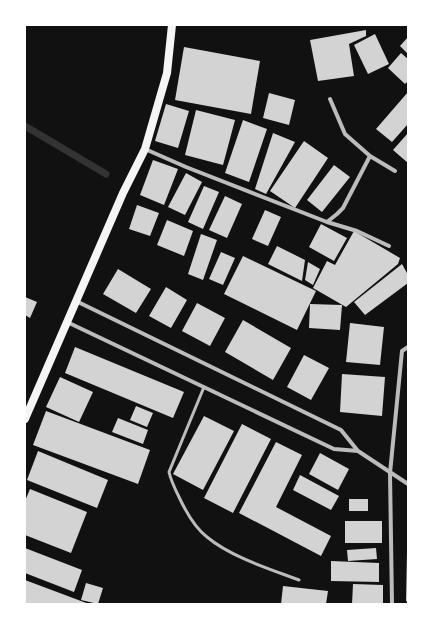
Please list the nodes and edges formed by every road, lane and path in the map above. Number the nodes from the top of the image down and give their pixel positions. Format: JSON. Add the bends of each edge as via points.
{"nodes":[{"id":1,"x":172,"y":25,"type":"edge"},
{"id":2,"x":330,"y":99,"type":"dead end"},
{"id":3,"x":144,"y":149,"type":"junction"},
{"id":4,"x":370,"y":156,"type":"junction"},
{"id":5,"x":395,"y":171,"type":"dead end"},
{"id":6,"x":327,"y":222,"type":"junction"},
{"id":7,"x":389,"y":246,"type":"dead end"},
{"id":8,"x":76,"y":301,"type":"junction"},
{"id":9,"x":67,"y":322,"type":"junction"},
{"id":10,"x":408,"y":347,"type":"edge"},
{"id":11,"x":204,"y":387,"type":"junction"},
{"id":12,"x":25,"y":419,"type":"edge"},
{"id":13,"x":358,"y":451,"type":"junction"},
{"id":14,"x":390,"y":473,"type":"junction"},
{"id":15,"x":408,"y":484,"type":"edge"},
{"id":16,"x":299,"y":580,"type":"dead end"},
{"id":17,"x":393,"y":604,"type":"edge"}],
"edges":[{"from":1,"to":3,"type":"main road","via":[[167,73]]},
{"from":2,"to":4,"type":"street","via":[[345,134]]},
{"from":3,"to":6,"type":"street"},
{"from":3,"to":8,"type":"main road"},
{"from":4,"to":5,"type":"street"},
{"from":4,"to":6,"type":"street","via":[[343,208]]},
{"from":6,"to":7,"type":"street","via":[[358,231]]},
{"from":8,"to":9,"type":"main road"},
{"from":8,"to":13,"type":"street","via":[[341,430]]},
{"from":9,"to":11,"type":"street"},
{"from":9,"to":12,"type":"main road"},
{"from":10,"to":14,"type":"street","via":[[402,351]]},
{"from":11,"to":13,"type":"street","via":[[334,449]]},
{"from":11,"to":16,"type":"lane","via":[[169,472],[185,510],[207,537],[228,550]]},
{"from":13,"to":14,"type":"street"},
{"from":14,"to":15,"type":"street"},
{"from":14,"to":17,"type":"street"}]}
